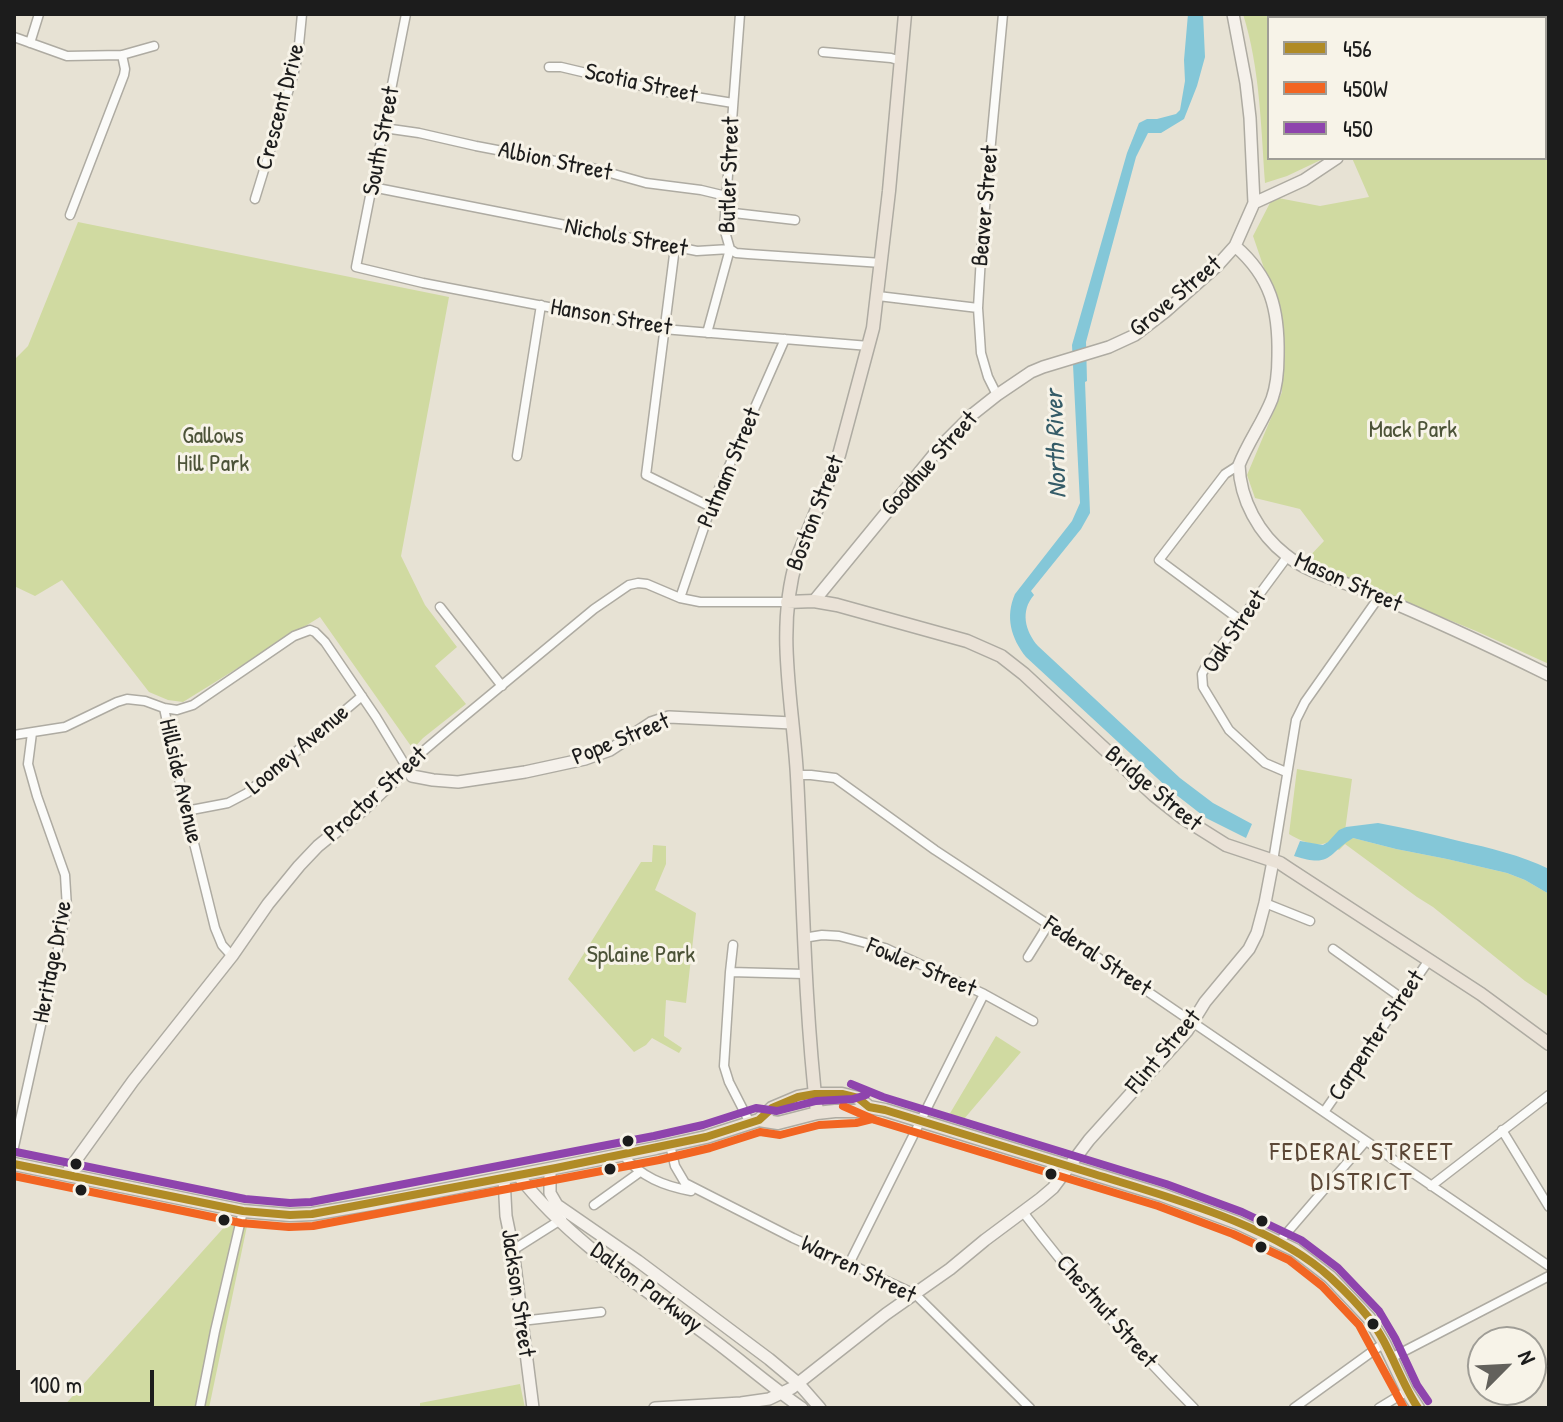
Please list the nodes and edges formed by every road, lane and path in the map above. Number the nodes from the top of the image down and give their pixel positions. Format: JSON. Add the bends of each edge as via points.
{"nodes":[{"id":1,"x":39,"y":14,"type":"edge"},
{"id":2,"x":302,"y":14,"type":"edge"},
{"id":3,"x":406,"y":14,"type":"edge"},
{"id":4,"x":740,"y":14,"type":"edge"},
{"id":5,"x":905,"y":14,"type":"edge"},
{"id":6,"x":1003,"y":14,"type":"edge"},
{"id":7,"x":1233,"y":14,"type":"edge"},
{"id":8,"x":14,"y":37,"type":"edge"},
{"id":9,"x":30,"y":43,"type":"junction"},
{"id":10,"x":154,"y":46,"type":"dead end"},
{"id":11,"x":823,"y":52,"type":"dead end"},
{"id":12,"x":122,"y":55,"type":"junction"},
{"id":13,"x":901,"y":61,"type":"junction"},
{"id":14,"x":549,"y":67,"type":"dead end"},
{"id":15,"x":733,"y":103,"type":"junction"},
{"id":16,"x":384,"y":128,"type":"junction"},
{"id":17,"x":1334,"y":160,"type":"edge"},
{"id":18,"x":372,"y":187,"type":"junction"},
{"id":19,"x":726,"y":196,"type":"junction"},
{"id":20,"x":255,"y":199,"type":"dead end"},
{"id":21,"x":1254,"y":203,"type":"junction"},
{"id":22,"x":725,"y":212,"type":"junction"},
{"id":23,"x":70,"y":215,"type":"dead end"},
{"id":24,"x":795,"y":220,"type":"dead end"},
{"id":25,"x":1235,"y":246,"type":"junction"},
{"id":26,"x":675,"y":247,"type":"junction"},
{"id":27,"x":730,"y":249,"type":"junction"},
{"id":28,"x":882,"y":263,"type":"junction"},
{"id":29,"x":356,"y":267,"type":"joint"},
{"id":30,"x":878,"y":296,"type":"junction"},
{"id":31,"x":541,"y":305,"type":"junction"},
{"id":32,"x":978,"y":308,"type":"junction"},
{"id":33,"x":663,"y":329,"type":"junction"},
{"id":34,"x":707,"y":333,"type":"junction"},
{"id":35,"x":785,"y":339,"type":"junction"},
{"id":36,"x":869,"y":346,"type":"junction"},
{"id":37,"x":1071,"y":358,"type":"joint"},
{"id":38,"x":997,"y":395,"type":"junction"},
{"id":39,"x":517,"y":456,"type":"dead end"},
{"id":40,"x":1239,"y":465,"type":"junction"},
{"id":41,"x":711,"y":507,"type":"junction"},
{"id":42,"x":1287,"y":557,"type":"junction"},
{"id":43,"x":1379,"y":597,"type":"junction"},
{"id":44,"x":680,"y":598,"type":"junction"},
{"id":45,"x":814,"y":601,"type":"junction"},
{"id":46,"x":787,"y":602,"type":"junction"},
{"id":47,"x":440,"y":607,"type":"dead end"},
{"id":48,"x":1240,"y":620,"type":"junction"},
{"id":49,"x":1549,"y":675,"type":"edge"},
{"id":50,"x":502,"y":686,"type":"junction"},
{"id":51,"x":362,"y":696,"type":"junction"},
{"id":52,"x":164,"y":708,"type":"junction"},
{"id":53,"x":792,"y":723,"type":"junction"},
{"id":54,"x":32,"y":733,"type":"junction"},
{"id":55,"x":14,"y":735,"type":"edge"},
{"id":56,"x":407,"y":768,"type":"junction"},
{"id":57,"x":1286,"y":772,"type":"junction"},
{"id":58,"x":797,"y":775,"type":"junction"},
{"id":59,"x":186,"y":811,"type":"junction"},
{"id":60,"x":1273,"y":861,"type":"junction"},
{"id":61,"x":1265,"y":903,"type":"junction"},
{"id":62,"x":1310,"y":921,"type":"dead end"},
{"id":63,"x":1048,"y":925,"type":"junction"},
{"id":64,"x":803,"y":938,"type":"junction"},
{"id":65,"x":733,"y":945,"type":"dead end"},
{"id":66,"x":1333,"y":949,"type":"dead end"},
{"id":67,"x":232,"y":956,"type":"junction"},
{"id":68,"x":1028,"y":957,"type":"dead end"},
{"id":69,"x":1429,"y":960,"type":"junction"},
{"id":70,"x":730,"y":972,"type":"junction"},
{"id":71,"x":805,"y":974,"type":"junction"},
{"id":72,"x":984,"y":994,"type":"junction"},
{"id":73,"x":1403,"y":999,"type":"junction"},
{"id":74,"x":1033,"y":1021,"type":"dead end"},
{"id":75,"x":1192,"y":1023,"type":"junction"},
{"id":76,"x":1549,"y":1044,"type":"edge"},
{"id":77,"x":815,"y":1094,"type":"junction"},
{"id":78,"x":1549,"y":1095,"type":"edge"},
{"id":79,"x":869,"y":1107,"type":"junction"},
{"id":80,"x":1324,"y":1112,"type":"junction"},
{"id":81,"x":817,"y":1113,"type":"junction"},
{"id":82,"x":754,"y":1122,"type":"junction"},
{"id":83,"x":920,"y":1122,"type":"junction"},
{"id":84,"x":1502,"y":1130,"type":"junction"},
{"id":85,"x":1365,"y":1142,"type":"junction"},
{"id":86,"x":670,"y":1145,"type":"junction"},
{"id":87,"x":14,"y":1147,"type":"edge"},
{"id":88,"x":623,"y":1155,"type":"junction"},
{"id":89,"x":14,"y":1164,"type":"edge"},
{"id":90,"x":1069,"y":1167,"type":"junction"},
{"id":91,"x":550,"y":1169,"type":"junction"},
{"id":92,"x":640,"y":1172,"type":"junction"},
{"id":93,"x":66,"y":1174,"type":"junction"},
{"id":94,"x":518,"y":1175,"type":"junction"},
{"id":95,"x":504,"y":1178,"type":"junction"},
{"id":96,"x":1431,"y":1186,"type":"junction"},
{"id":97,"x":700,"y":1192,"type":"junction"},
{"id":98,"x":594,"y":1205,"type":"dead end"},
{"id":99,"x":1549,"y":1207,"type":"edge"},
{"id":100,"x":243,"y":1211,"type":"junction"},
{"id":101,"x":1023,"y":1212,"type":"junction"},
{"id":102,"x":564,"y":1217,"type":"junction"},
{"id":103,"x":1279,"y":1242,"type":"junction"},
{"id":104,"x":513,"y":1250,"type":"junction"},
{"id":105,"x":849,"y":1264,"type":"junction"},
{"id":106,"x":1549,"y":1266,"type":"edge"},
{"id":107,"x":1549,"y":1276,"type":"edge"},
{"id":108,"x":915,"y":1294,"type":"junction"},
{"id":109,"x":601,"y":1312,"type":"dead end"},
{"id":110,"x":521,"y":1321,"type":"junction"},
{"id":111,"x":1384,"y":1343,"type":"junction"},
{"id":112,"x":1391,"y":1358,"type":"junction"},
{"id":113,"x":799,"y":1384,"type":"junction"},
{"id":114,"x":1407,"y":1391,"type":"junction"},
{"id":115,"x":781,"y":1394,"type":"junction"},
{"id":116,"x":200,"y":1407,"type":"edge"},
{"id":117,"x":533,"y":1408,"type":"edge"},
{"id":118,"x":655,"y":1408,"type":"edge"},
{"id":119,"x":802,"y":1408,"type":"edge"},
{"id":120,"x":820,"y":1408,"type":"edge"},
{"id":121,"x":1030,"y":1408,"type":"edge"},
{"id":122,"x":1194,"y":1408,"type":"edge"},
{"id":123,"x":1294,"y":1408,"type":"edge"},
{"id":124,"x":1379,"y":1408,"type":"edge"},
{"id":125,"x":1418,"y":1408,"type":"edge"}],
"edges":[{"from":1,"to":9,"type":"street"},
{"from":2,"to":20,"type":"street","name":"Crescent Drive","via":[[293,76]]},
{"from":3,"to":16,"type":"street","name":"South Street"},
{"from":4,"to":15,"type":"street","name":"Butler Street"},
{"from":5,"to":13,"type":"main road","name":"Boston Street"},
{"from":6,"to":32,"type":"street","name":"Beaver Street"},
{"from":7,"to":21,"type":"street","via":[[1250,118]]},
{"from":8,"to":9,"type":"street"},
{"from":9,"to":12,"type":"street","via":[[67,56]]},
{"from":10,"to":12,"type":"street"},
{"from":11,"to":13,"type":"street"},
{"from":12,"to":23,"type":"street","via":[[124,75]]},
{"from":13,"to":28,"type":"main road","name":"Boston Street"},
{"from":14,"to":15,"type":"street","name":"Scotia Street"},
{"from":15,"to":19,"type":"street","name":"Butler Street"},
{"from":16,"to":18,"type":"street","name":"South Street"},
{"from":16,"to":19,"type":"street","name":"Albion Street"},
{"from":17,"to":21,"type":"street"},
{"from":18,"to":26,"type":"street","name":"Nichols Street"},
{"from":18,"to":29,"type":"street","name":"South Street"},
{"from":19,"to":22,"type":"street","name":"Butler Street"},
{"from":21,"to":25,"type":"street","name":"Grove Street"},
{"from":22,"to":24,"type":"street"},
{"from":22,"to":27,"type":"street","name":"Butler Street"},
{"from":25,"to":37,"type":"street","name":"Grove Street","via":[[1144,329]]},
{"from":25,"to":40,"type":"street","via":[[1268,288],[1278,346],[1273,396]]},
{"from":26,"to":27,"type":"street","name":"Nichols Street"},
{"from":26,"to":33,"type":"street"},
{"from":27,"to":28,"type":"street","name":"Nichols Street"},
{"from":27,"to":34,"type":"street","name":"Butler Street"},
{"from":28,"to":30,"type":"main road","name":"Boston Street"},
{"from":29,"to":31,"type":"street","name":"Hanson Street"},
{"from":30,"to":32,"type":"street"},
{"from":30,"to":36,"type":"main road","name":"Boston Street"},
{"from":31,"to":33,"type":"street","name":"Hanson Street"},
{"from":31,"to":39,"type":"street"},
{"from":32,"to":38,"type":"street","name":"Beaver Street","via":[[981,353]]},
{"from":33,"to":34,"type":"street","name":"Hanson Street"},
{"from":33,"to":41,"type":"street","via":[[646,475]]},
{"from":34,"to":35,"type":"street","name":"Hanson Street"},
{"from":35,"to":36,"type":"street","name":"Hanson Street"},
{"from":35,"to":41,"type":"street","name":"Putnam Street"},
{"from":36,"to":46,"type":"main road","name":"Boston Street","via":[[844,440],[797,558]]},
{"from":37,"to":38,"type":"street","name":"Goodhue Street","via":[[1031,372]]},
{"from":38,"to":45,"type":"street","name":"Goodhue Street","via":[[941,446]]},
{"from":40,"to":42,"type":"street","name":"Mason Street","via":[[1248,506]]},
{"from":40,"to":48,"type":"street","via":[[1225,474],[1159,560]]},
{"from":41,"to":44,"type":"street","name":"Putnam Street"},
{"from":42,"to":43,"type":"street","name":"Mason Street"},
{"from":42,"to":48,"type":"street","name":"Oak Street"},
{"from":43,"to":49,"type":"street","name":"Mason Street"},
{"from":43,"to":57,"type":"street","name":"Flint Street","via":[[1300,711]]},
{"from":44,"to":46,"type":"street","name":"Proctor Street"},
{"from":44,"to":50,"type":"street","name":"Proctor Street","via":[[647,584],[629,585]]},
{"from":45,"to":46,"type":"main road","name":"Bridge Street"},
{"from":45,"to":60,"type":"main road","name":"Bridge Street","via":[[962,639],[1001,656],[1183,818],[1226,845]]},
{"from":46,"to":53,"type":"main road","name":"Boston Street"},
{"from":47,"to":50,"type":"street"},
{"from":48,"to":57,"type":"street","name":"Oak Street","via":[[1205,668],[1203,687],[1235,736],[1265,763]]},
{"from":50,"to":56,"type":"street","name":"Proctor Street"},
{"from":51,"to":52,"type":"street","via":[[311,630],[294,636],[193,705]]},
{"from":51,"to":56,"type":"street"},
{"from":51,"to":59,"type":"street","name":"Looney Avenue","via":[[247,793],[228,803]]},
{"from":52,"to":54,"type":"street","name":"Hillside Avenue","via":[[127,699],[74,724]]},
{"from":52,"to":59,"type":"street","name":"Hillside Avenue"},
{"from":53,"to":56,"type":"street","name":"Pope Street","via":[[669,717],[602,753],[525,772],[446,782],[412,776]]},
{"from":53,"to":58,"type":"main road","name":"Boston Street"},
{"from":54,"to":55,"type":"street","name":"Hillside Avenue"},
{"from":54,"to":87,"type":"street","name":"Heritage Drive","via":[[28,764],[61,859],[67,908]]},
{"from":56,"to":67,"type":"street","name":"Proctor Street","via":[[299,866]]},
{"from":57,"to":60,"type":"street","name":"Flint Street"},
{"from":58,"to":63,"type":"street","name":"Federal Street","via":[[835,778]]},
{"from":58,"to":64,"type":"main road","name":"Boston Street"},
{"from":59,"to":67,"type":"street","name":"Hillside Avenue","via":[[215,928]]},
{"from":60,"to":61,"type":"street","name":"Flint Street"},
{"from":60,"to":69,"type":"main road","name":"Bridge Street"},
{"from":61,"to":62,"type":"street"},
{"from":61,"to":75,"type":"street","name":"Flint Street","via":[[1249,949]]},
{"from":63,"to":68,"type":"street"},
{"from":63,"to":75,"type":"street","name":"Federal Street"},
{"from":64,"to":71,"type":"main road","name":"Boston Street"},
{"from":64,"to":72,"type":"street","name":"Fowler Street","via":[[839,936],[885,948]]},
{"from":65,"to":70,"type":"street"},
{"from":66,"to":73,"type":"street"},
{"from":67,"to":93,"type":"street","name":"Proctor Street"},
{"from":69,"to":73,"type":"street","name":"Carpenter Street"},
{"from":69,"to":76,"type":"main road","name":"Bridge Street"},
{"from":70,"to":71,"type":"street"},
{"from":70,"to":82,"type":"street","via":[[724,1066]]},
{"from":71,"to":77,"type":"main road","name":"Boston Street"},
{"from":72,"to":74,"type":"street","name":"Fowler Street"},
{"from":72,"to":83,"type":"street"},
{"from":73,"to":80,"type":"street","name":"Carpenter Street"},
{"from":75,"to":80,"type":"street","name":"Federal Street"},
{"from":75,"to":90,"type":"street","name":"Flint Street"},
{"from":77,"to":79,"type":"main road","via":[[842,1094]]},
{"from":77,"to":81,"type":"main road","name":"Boston Street"},
{"from":77,"to":82,"type":"main road","via":[[772,1108]]},
{"from":78,"to":84,"type":"street"},
{"from":79,"to":81,"type":"main road"},
{"from":79,"to":83,"type":"main road"},
{"from":80,"to":85,"type":"street","name":"Federal Street"},
{"from":81,"to":82,"type":"main road","via":[[778,1123]]},
{"from":82,"to":86,"type":"main road"},
{"from":83,"to":90,"type":"main road"},
{"from":83,"to":105,"type":"street"},
{"from":84,"to":96,"type":"street"},
{"from":84,"to":99,"type":"street"},
{"from":85,"to":96,"type":"street","name":"Federal Street"},
{"from":85,"to":103,"type":"street"},
{"from":86,"to":88,"type":"main road"},
{"from":86,"to":97,"type":"street","name":"Warren Street","via":[[678,1173]]},
{"from":88,"to":91,"type":"main road"},
{"from":88,"to":92,"type":"street","name":"Warren Street"},
{"from":89,"to":93,"type":"main road"},
{"from":90,"to":101,"type":"street","name":"Flint Street"},
{"from":90,"to":103,"type":"main road","via":[[1190,1204]]},
{"from":91,"to":94,"type":"main road"},
{"from":91,"to":102,"type":"street","name":"Dalton Parkway","via":[[552,1199]]},
{"from":92,"to":97,"type":"street","name":"Warren Street","via":[[668,1187]]},
{"from":92,"to":98,"type":"street"},
{"from":93,"to":100,"type":"main road"},
{"from":94,"to":95,"type":"main road"},
{"from":94,"to":102,"type":"street","name":"Dalton Parkway","via":[[536,1199]]},
{"from":95,"to":100,"type":"main road","via":[[312,1214]]},
{"from":95,"to":104,"type":"street","name":"Jackson Street"},
{"from":96,"to":106,"type":"street","name":"Federal Street"},
{"from":97,"to":105,"type":"street","name":"Warren Street"},
{"from":100,"to":116,"type":"street"},
{"from":101,"to":108,"type":"street","name":"Flint Street"},
{"from":101,"to":122,"type":"street","name":"Chestnut Street"},
{"from":102,"to":104,"type":"street"},
{"from":102,"to":113,"type":"street","name":"Dalton Parkway","via":[[638,1261]]},
{"from":102,"to":115,"type":"street","name":"Dalton Parkway"},
{"from":103,"to":111,"type":"main road","via":[[1347,1293]]},
{"from":104,"to":110,"type":"street","name":"Jackson Street"},
{"from":105,"to":108,"type":"street","name":"Warren Street"},
{"from":107,"to":112,"type":"street"},
{"from":108,"to":113,"type":"street","name":"Flint Street"},
{"from":108,"to":121,"type":"street","name":"Warren Street"},
{"from":109,"to":110,"type":"street"},
{"from":110,"to":117,"type":"street","name":"Jackson Street"},
{"from":111,"to":112,"type":"main road"},
{"from":111,"to":123,"type":"street"},
{"from":112,"to":114,"type":"main road"},
{"from":113,"to":115,"type":"street","name":"Flint Street"},
{"from":113,"to":120,"type":"street","name":"Dalton Parkway"},
{"from":114,"to":124,"type":"street"},
{"from":114,"to":125,"type":"main road"},
{"from":115,"to":118,"type":"street","name":"Flint Street","via":[[741,1403]]},
{"from":115,"to":119,"type":"street","name":"Dalton Parkway"}]}
